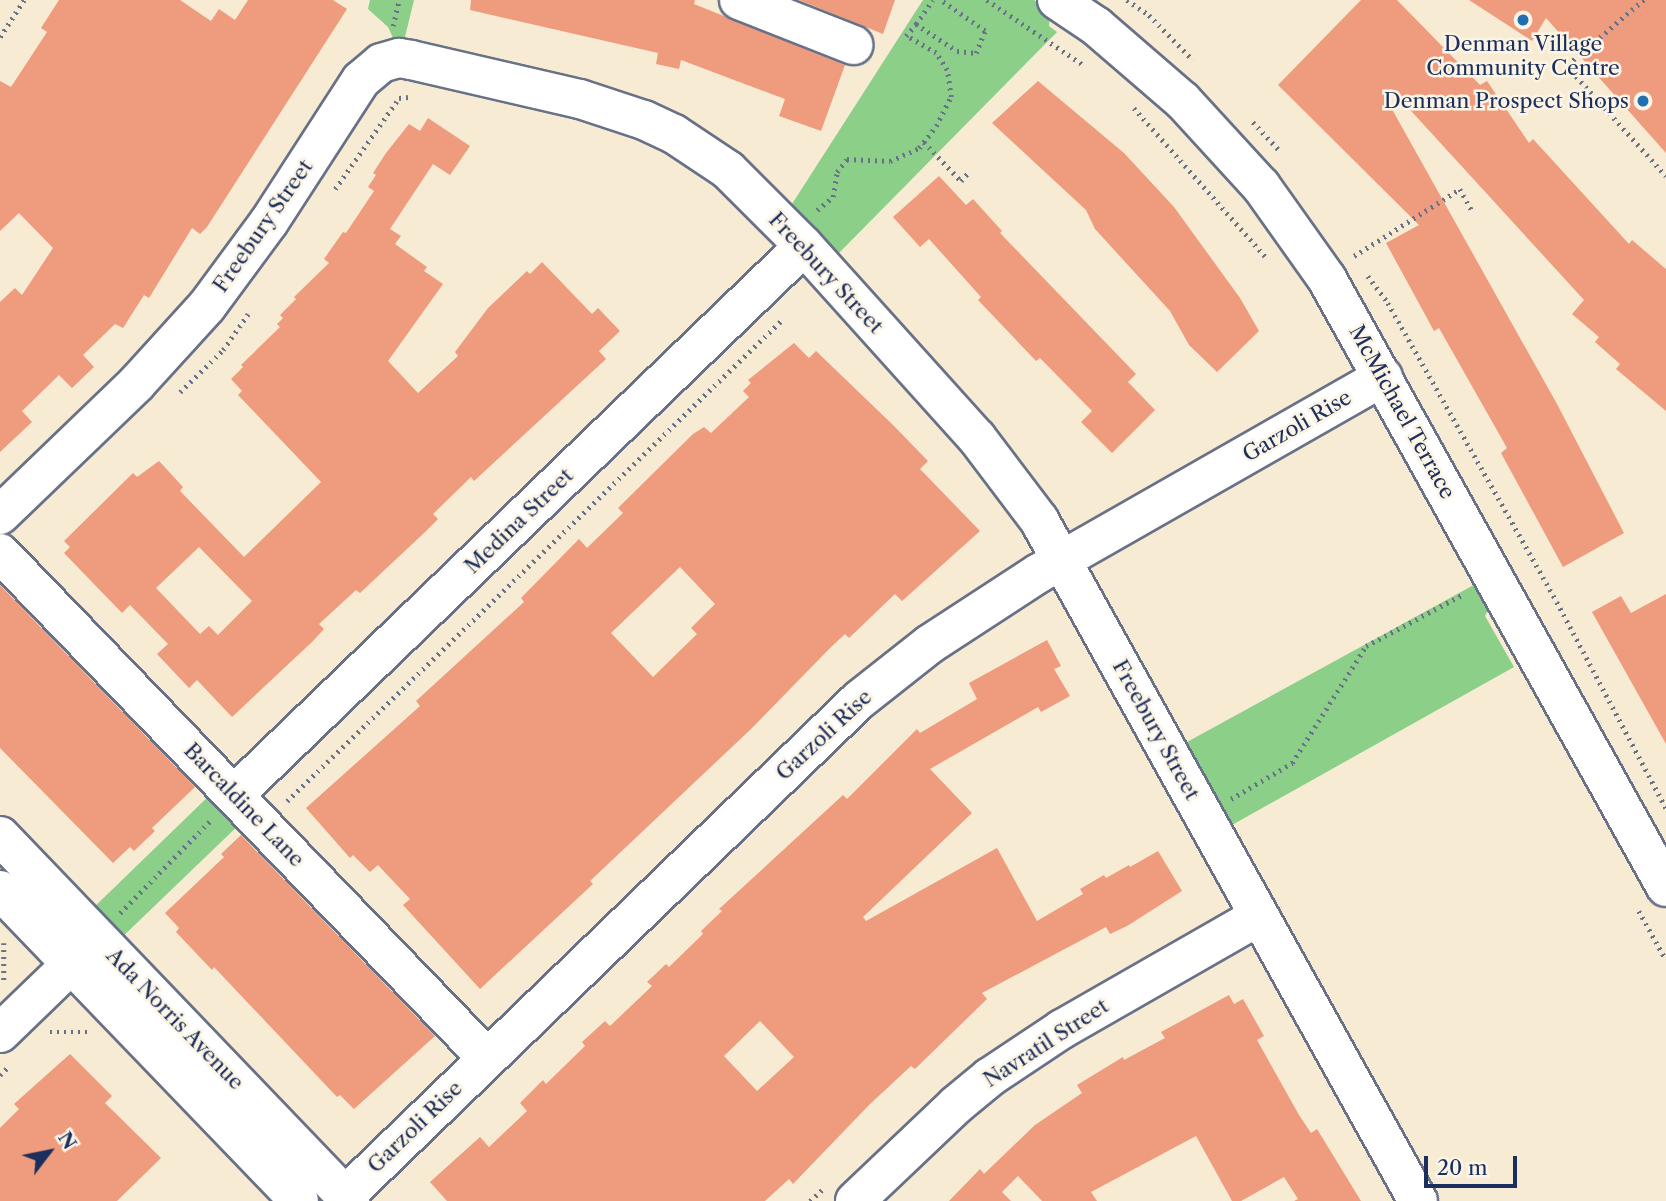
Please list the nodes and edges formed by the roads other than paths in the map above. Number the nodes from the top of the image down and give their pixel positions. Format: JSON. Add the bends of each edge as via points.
{"nodes":[{"id":1,"x":739,"y":0,"type":"edge"},
{"id":2,"x":1057,"y":0,"type":"edge"},
{"id":3,"x":853,"y":45,"type":"dead end"},
{"id":4,"x":804,"y":246,"type":"junction"},
{"id":5,"x":1383,"y":377,"type":"junction"},
{"id":6,"x":0,"y":515,"type":"edge"},
{"id":7,"x":0,"y":553,"type":"edge"},
{"id":8,"x":1062,"y":560,"type":"junction"},
{"id":9,"x":234,"y":795,"type":"junction"},
{"id":10,"x":0,"y":836,"type":"edge"},
{"id":11,"x":1666,"y":887,"type":"edge"},
{"id":12,"x":0,"y":890,"type":"edge"},
{"id":13,"x":1259,"y":916,"type":"junction"},
{"id":14,"x":93,"y":942,"type":"junction"},
{"id":15,"x":0,"y":1033,"type":"edge"},
{"id":16,"x":487,"y":1058,"type":"junction"},
{"id":17,"x":347,"y":1199,"type":"edge"},
{"id":18,"x":299,"y":1201,"type":"edge"},
{"id":19,"x":855,"y":1201,"type":"edge"},
{"id":20,"x":1418,"y":1201,"type":"edge"}],
"edges":[{"from":1,"to":3,"type":"street"},
{"from":2,"to":5,"type":"street","name":"McMichael Terrace","via":[[1096,26],[1184,101],[1261,186],[1327,279]]},
{"from":4,"to":6,"type":"street","name":"Freebury Street","via":[[728,170],[644,120],[580,99],[411,60],[381,63],[361,80],[269,222],[207,306],[135,384]]},
{"from":4,"to":8,"type":"street","name":"Freebury Street","via":[[977,438],[1039,520]]},
{"from":4,"to":9,"type":"street","name":"Medina Street"},
{"from":5,"to":8,"type":"street","name":"Garzoli Rise"},
{"from":5,"to":11,"type":"street","name":"McMichael Terrace"},
{"from":7,"to":9,"type":"street","name":"Barcaldine Lane"},
{"from":8,"to":13,"type":"street","name":"Freebury Street"},
{"from":8,"to":16,"type":"street","name":"Garzoli Rise","via":[[930,644],[859,700]]},
{"from":9,"to":16,"type":"street","name":"Barcaldine Lane"},
{"from":10,"to":14,"type":"street","name":"Ada Norris Avenue"},
{"from":12,"to":14,"type":"street","name":"Ada Norris Avenue"},
{"from":13,"to":19,"type":"street","name":"Navratil Street","via":[[1062,1029],[990,1077]]},
{"from":13,"to":20,"type":"street","name":"Freebury Street"},
{"from":14,"to":15,"type":"street"},
{"from":14,"to":17,"type":"street","name":"Ada Norris Avenue"},
{"from":14,"to":18,"type":"street","name":"Ada Norris Avenue"},
{"from":16,"to":17,"type":"street","name":"Garzoli Rise"}]}
